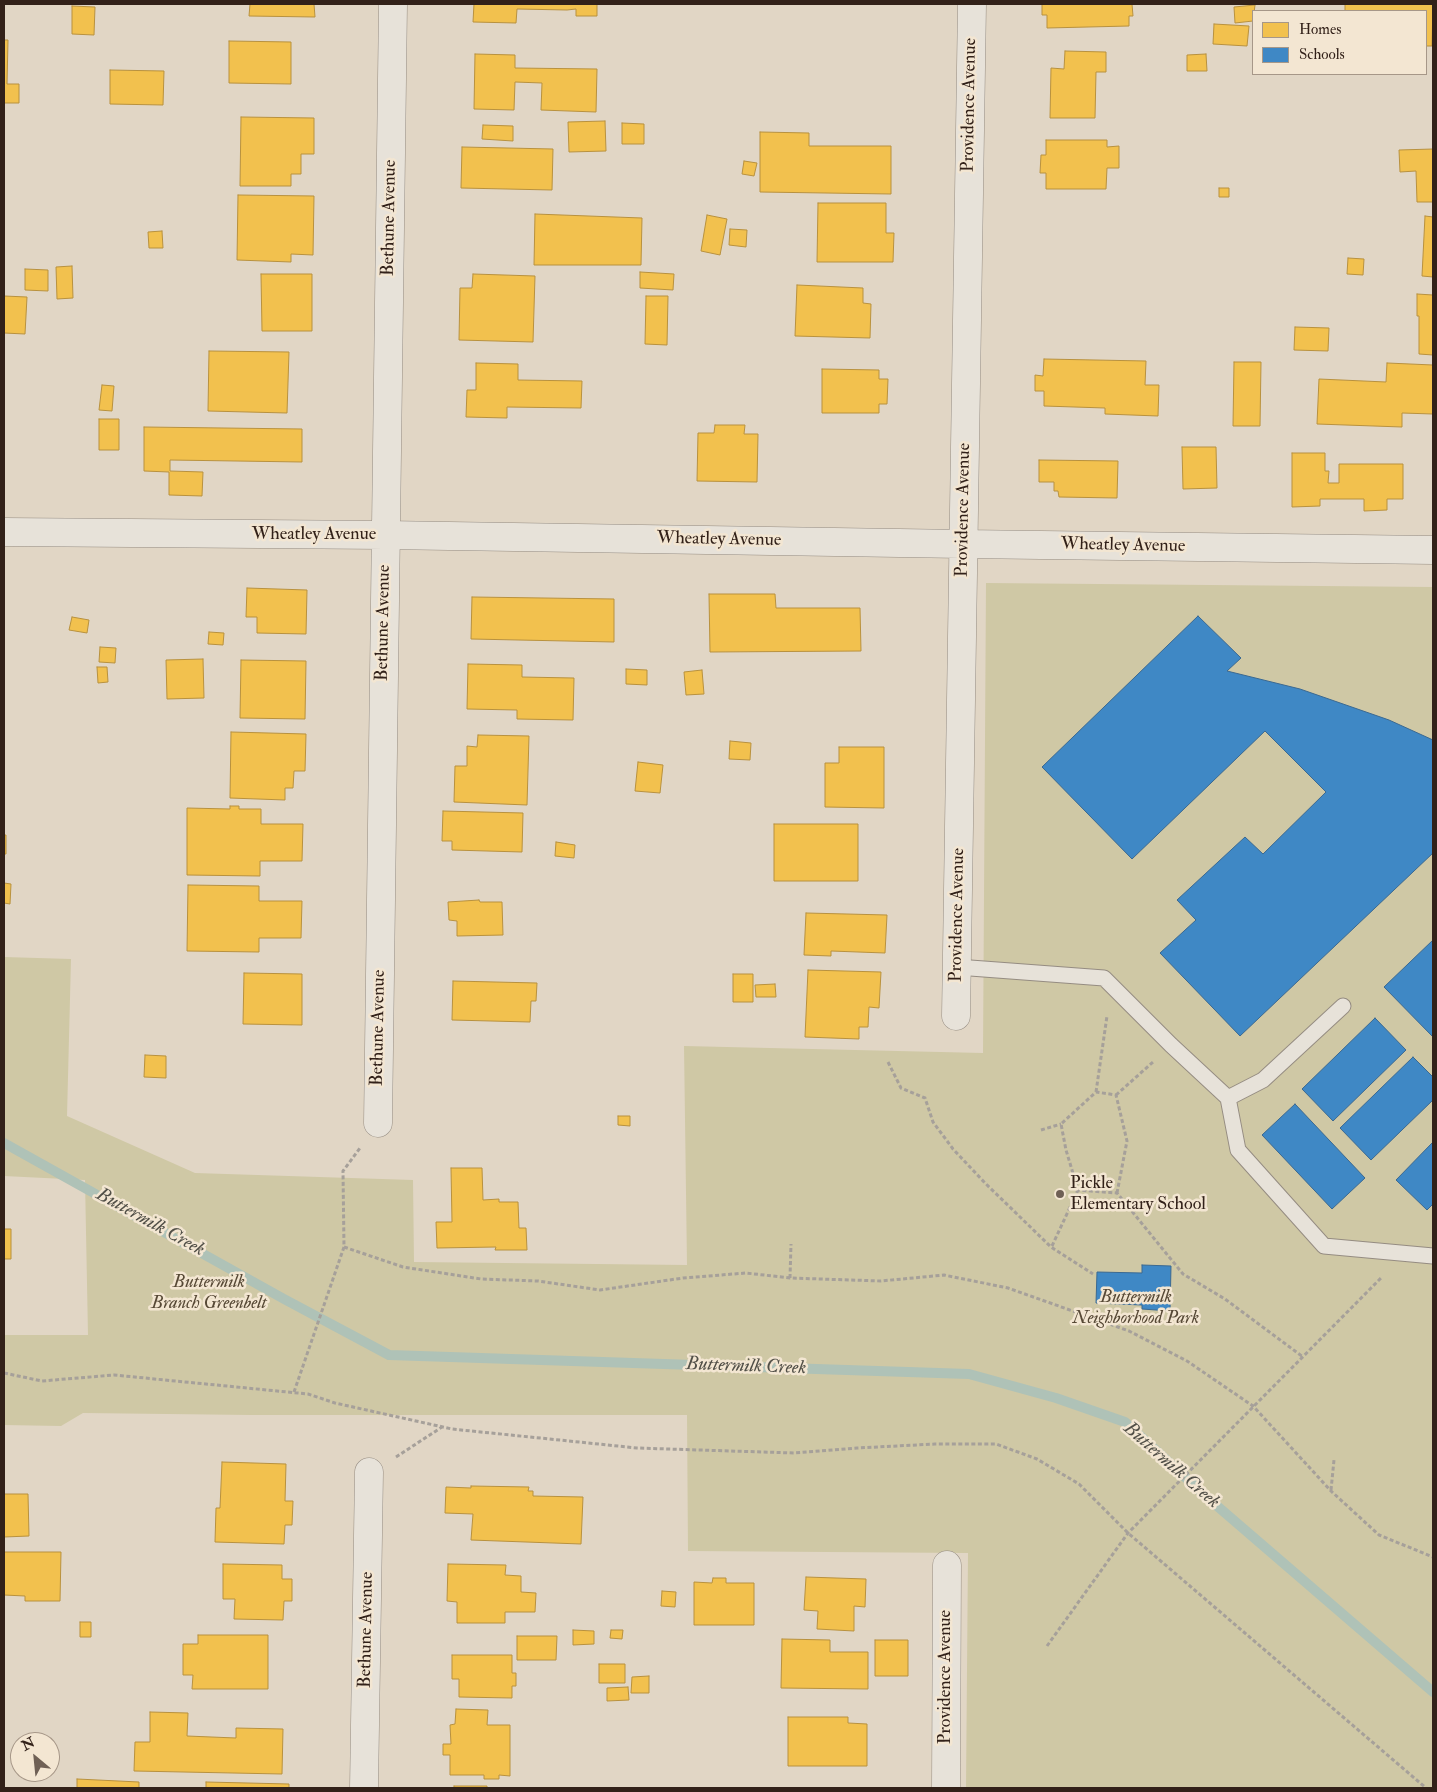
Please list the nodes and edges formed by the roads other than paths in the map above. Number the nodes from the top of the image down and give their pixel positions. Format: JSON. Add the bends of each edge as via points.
{"nodes":[{"id":1,"x":393,"y":4,"type":"edge"},
{"id":2,"x":972,"y":4,"type":"edge"},
{"id":3,"x":4,"y":532,"type":"edge"},
{"id":4,"x":385,"y":535,"type":"junction"},
{"id":5,"x":963,"y":544,"type":"junction"},
{"id":6,"x":1433,"y":550,"type":"edge"},
{"id":7,"x":957,"y":967,"type":"junction"},
{"id":8,"x":1343,"y":1006,"type":"dead end"},
{"id":9,"x":956,"y":1016,"type":"dead end"},
{"id":10,"x":1228,"y":1098,"type":"junction"},
{"id":11,"x":378,"y":1123,"type":"road end"},
{"id":12,"x":1433,"y":1256,"type":"edge"},
{"id":13,"x":369,"y":1472,"type":"road end"},
{"id":14,"x":947,"y":1565,"type":"dead end"},
{"id":15,"x":364,"y":1788,"type":"edge"},
{"id":16,"x":946,"y":1788,"type":"edge"}],
"edges":[{"from":1,"to":4,"type":"street","name":"Bethune Avenue"},
{"from":2,"to":5,"type":"street","name":"Providence Avenue"},
{"from":3,"to":4,"type":"street","name":"Wheatley Avenue"},
{"from":4,"to":5,"type":"street","name":"Wheatley Avenue"},
{"from":4,"to":11,"type":"street","name":"Bethune Avenue"},
{"from":5,"to":6,"type":"street","name":"Wheatley Avenue"},
{"from":5,"to":7,"type":"street","name":"Providence Avenue"},
{"from":7,"to":9,"type":"street","name":"Providence Avenue"},
{"from":7,"to":10,"type":"lane","via":[[1104,978]]},
{"from":8,"to":10,"type":"lane","via":[[1263,1080]]},
{"from":10,"to":12,"type":"lane","via":[[1238,1150],[1324,1246]]},
{"from":13,"to":15,"type":"street","name":"Bethune Avenue"},
{"from":14,"to":16,"type":"street","name":"Providence Avenue"}]}
